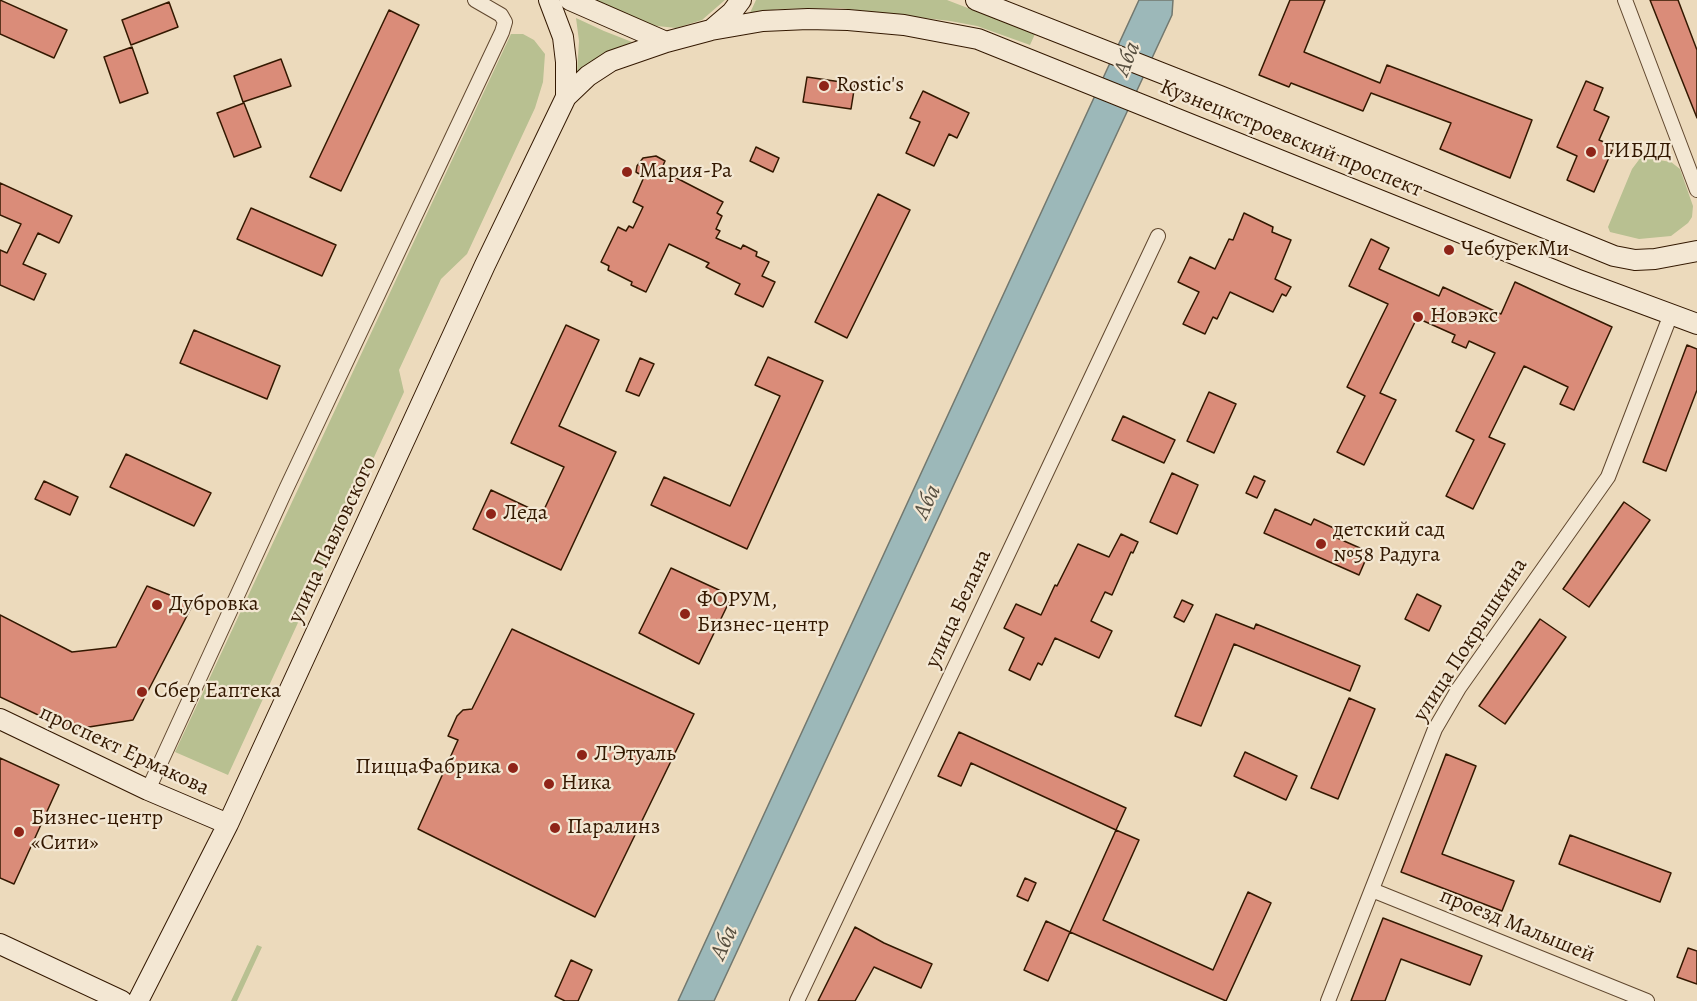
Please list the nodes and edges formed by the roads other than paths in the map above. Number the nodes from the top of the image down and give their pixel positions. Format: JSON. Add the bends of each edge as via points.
{"nodes":[{"id":1,"x":475,"y":0,"type":"edge"},
{"id":2,"x":549,"y":0,"type":"edge"},
{"id":3,"x":570,"y":0,"type":"edge"},
{"id":4,"x":741,"y":0,"type":"edge"},
{"id":5,"x":976,"y":0,"type":"edge"},
{"id":6,"x":1625,"y":0,"type":"edge"},
{"id":7,"x":711,"y":30,"type":"junction"},
{"id":8,"x":666,"y":42,"type":"junction"},
{"id":9,"x":566,"y":97,"type":"junction"},
{"id":10,"x":1697,"y":190,"type":"edge"},
{"id":11,"x":1158,"y":236,"type":"dead end"},
{"id":12,"x":1697,"y":250,"type":"edge"},
{"id":13,"x":1671,"y":314,"type":"junction"},
{"id":14,"x":1697,"y":324,"type":"edge"},
{"id":15,"x":0,"y":719,"type":"edge"},
{"id":16,"x":147,"y":790,"type":"junction"},
{"id":17,"x":228,"y":824,"type":"junction"},
{"id":18,"x":1372,"y":890,"type":"junction"},
{"id":19,"x":0,"y":944,"type":"edge"},
{"id":20,"x":122,"y":1001,"type":"edge"},
{"id":21,"x":138,"y":1001,"type":"edge"},
{"id":22,"x":797,"y":1001,"type":"edge"},
{"id":23,"x":1328,"y":1001,"type":"edge"},
{"id":24,"x":1647,"y":1001,"type":"edge"}],
"edges":[{"from":1,"to":16,"type":"street","via":[[501,15],[505,22],[502,32]]},
{"from":2,"to":9,"type":"main road","name":"улица Павловского","via":[[563,37]]},
{"from":3,"to":8,"type":"main road"},
{"from":4,"to":7,"type":"main road"},
{"from":5,"to":12,"type":"main road","name":"Кузнецкстроевский проспект","via":[[1614,256],[1654,259]]},
{"from":6,"to":10,"type":"street"},
{"from":7,"to":8,"type":"main road","name":"улица Павловского"},
{"from":7,"to":13,"type":"main road","name":"Кузнецкстроевский проспект","via":[[763,21],[848,20],[904,25],[978,39]]},
{"from":8,"to":9,"type":"main road","name":"улица Павловского","via":[[611,61]]},
{"from":9,"to":17,"type":"main road","name":"улица Павловского"},
{"from":11,"to":22,"type":"street","name":"улица Белана"},
{"from":13,"to":14,"type":"main road","name":"Кузнецкстроевский проспект"},
{"from":13,"to":18,"type":"street","name":"улица Покрышкина","via":[[1608,477],[1459,688],[1435,729]]},
{"from":15,"to":16,"type":"main road","name":"проспект Ермакова"},
{"from":16,"to":17,"type":"main road","name":"проспект Ермакова"},
{"from":17,"to":21,"type":"main road","name":"улица Павловского"},
{"from":18,"to":23,"type":"street","name":"улица Покрышкина"},
{"from":18,"to":24,"type":"street","name":"проезд Малышей"},
{"from":19,"to":20,"type":"main road"}]}
